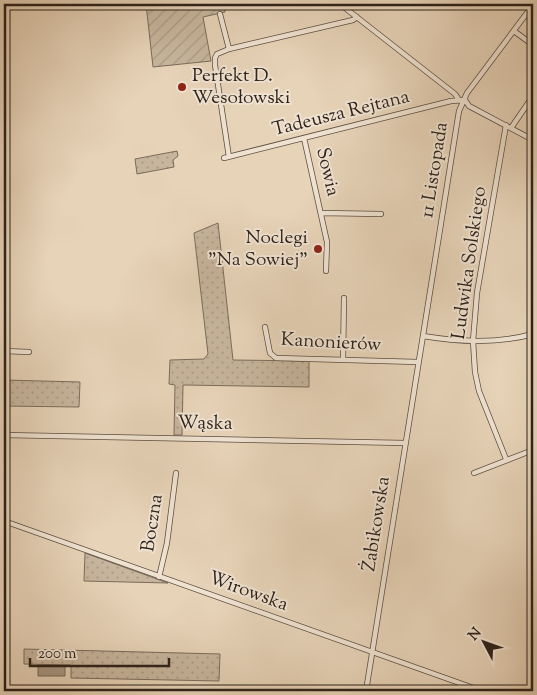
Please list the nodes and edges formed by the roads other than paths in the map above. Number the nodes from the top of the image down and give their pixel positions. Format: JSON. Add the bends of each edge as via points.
{"nodes":[{"id":1,"x":340,"y":4,"type":"edge"},
{"id":2,"x":533,"y":5,"type":"edge"},
{"id":3,"x":220,"y":14,"type":"dead end"},
{"id":4,"x":357,"y":17,"type":"junction"},
{"id":5,"x":514,"y":31,"type":"junction"},
{"id":6,"x":533,"y":45,"type":"edge"},
{"id":7,"x":229,"y":49,"type":"junction"},
{"id":8,"x":533,"y":96,"type":"edge"},
{"id":9,"x":462,"y":100,"type":"junction"},
{"id":10,"x":508,"y":127,"type":"junction"},
{"id":11,"x":304,"y":138,"type":"junction"},
{"id":12,"x":533,"y":140,"type":"edge"},
{"id":13,"x":321,"y":213,"type":"junction"},
{"id":14,"x":381,"y":214,"type":"dead end"},
{"id":15,"x":326,"y":271,"type":"dead end"},
{"id":16,"x":344,"y":298,"type":"dead end"},
{"id":17,"x":265,"y":327,"type":"dead end"},
{"id":18,"x":533,"y":334,"type":"edge"},
{"id":19,"x":423,"y":336,"type":"junction"},
{"id":20,"x":473,"y":341,"type":"junction"},
{"id":21,"x":4,"y":351,"type":"edge"},
{"id":22,"x":28,"y":352,"type":"dead end"},
{"id":23,"x":343,"y":360,"type":"junction"},
{"id":24,"x":418,"y":362,"type":"junction"},
{"id":25,"x":4,"y":435,"type":"edge"},
{"id":26,"x":405,"y":443,"type":"junction"},
{"id":27,"x":533,"y":450,"type":"edge"},
{"id":28,"x":506,"y":460,"type":"junction"},
{"id":29,"x":176,"y":472,"type":"dead end"},
{"id":30,"x":474,"y":472,"type":"dead end"},
{"id":31,"x":4,"y":521,"type":"edge"},
{"id":32,"x":158,"y":577,"type":"junction"},
{"id":33,"x":372,"y":653,"type":"junction"},
{"id":34,"x":366,"y":691,"type":"edge"},
{"id":35,"x":482,"y":691,"type":"edge"}],
"edges":[{"from":1,"to":4,"type":"street"},
{"from":2,"to":5,"type":"street","name":"11 Listopada"},
{"from":3,"to":7,"type":"street"},
{"from":4,"to":7,"type":"street"},
{"from":4,"to":9,"type":"street"},
{"from":5,"to":6,"type":"street"},
{"from":5,"to":9,"type":"street","name":"11 Listopada"},
{"from":7,"to":11,"type":"street","name":"Tadeusza Rejtana","via":[[215,58],[226,158]]},
{"from":8,"to":10,"type":"street"},
{"from":9,"to":10,"type":"street"},
{"from":9,"to":11,"type":"street","name":"Tadeusza Rejtana"},
{"from":9,"to":19,"type":"street","name":"11 Listopada"},
{"from":10,"to":12,"type":"street"},
{"from":10,"to":20,"type":"street","name":"Ludwika Solskiego","via":[[476,300]]},
{"from":11,"to":13,"type":"street","name":"Sowia"},
{"from":13,"to":14,"type":"street","name":"Sowia"},
{"from":13,"to":15,"type":"street","name":"Sowia","via":[[328,247]]},
{"from":16,"to":23,"type":"street"},
{"from":17,"to":23,"type":"street","name":"Kanonierów","via":[[273,357]]},
{"from":18,"to":20,"type":"street"},
{"from":19,"to":20,"type":"street"},
{"from":19,"to":24,"type":"street","name":"11 Listopada"},
{"from":20,"to":28,"type":"street","name":"Ludwika Solskiego","via":[[480,395]]},
{"from":21,"to":22,"type":"street"},
{"from":23,"to":24,"type":"street","name":"Kanonierów"},
{"from":24,"to":26,"type":"street","name":"Żabikowska"},
{"from":25,"to":26,"type":"street","name":"Wąska"},
{"from":26,"to":33,"type":"street","name":"Żabikowska"},
{"from":27,"to":28,"type":"street"},
{"from":28,"to":30,"type":"street"},
{"from":29,"to":32,"type":"street","name":"Boczna","via":[[167,543]]},
{"from":31,"to":32,"type":"street","name":"Wirowska"},
{"from":32,"to":33,"type":"street","name":"Wirowska"},
{"from":33,"to":34,"type":"street","name":"Żabikowska"},
{"from":33,"to":35,"type":"street","name":"Wirowska"}]}
